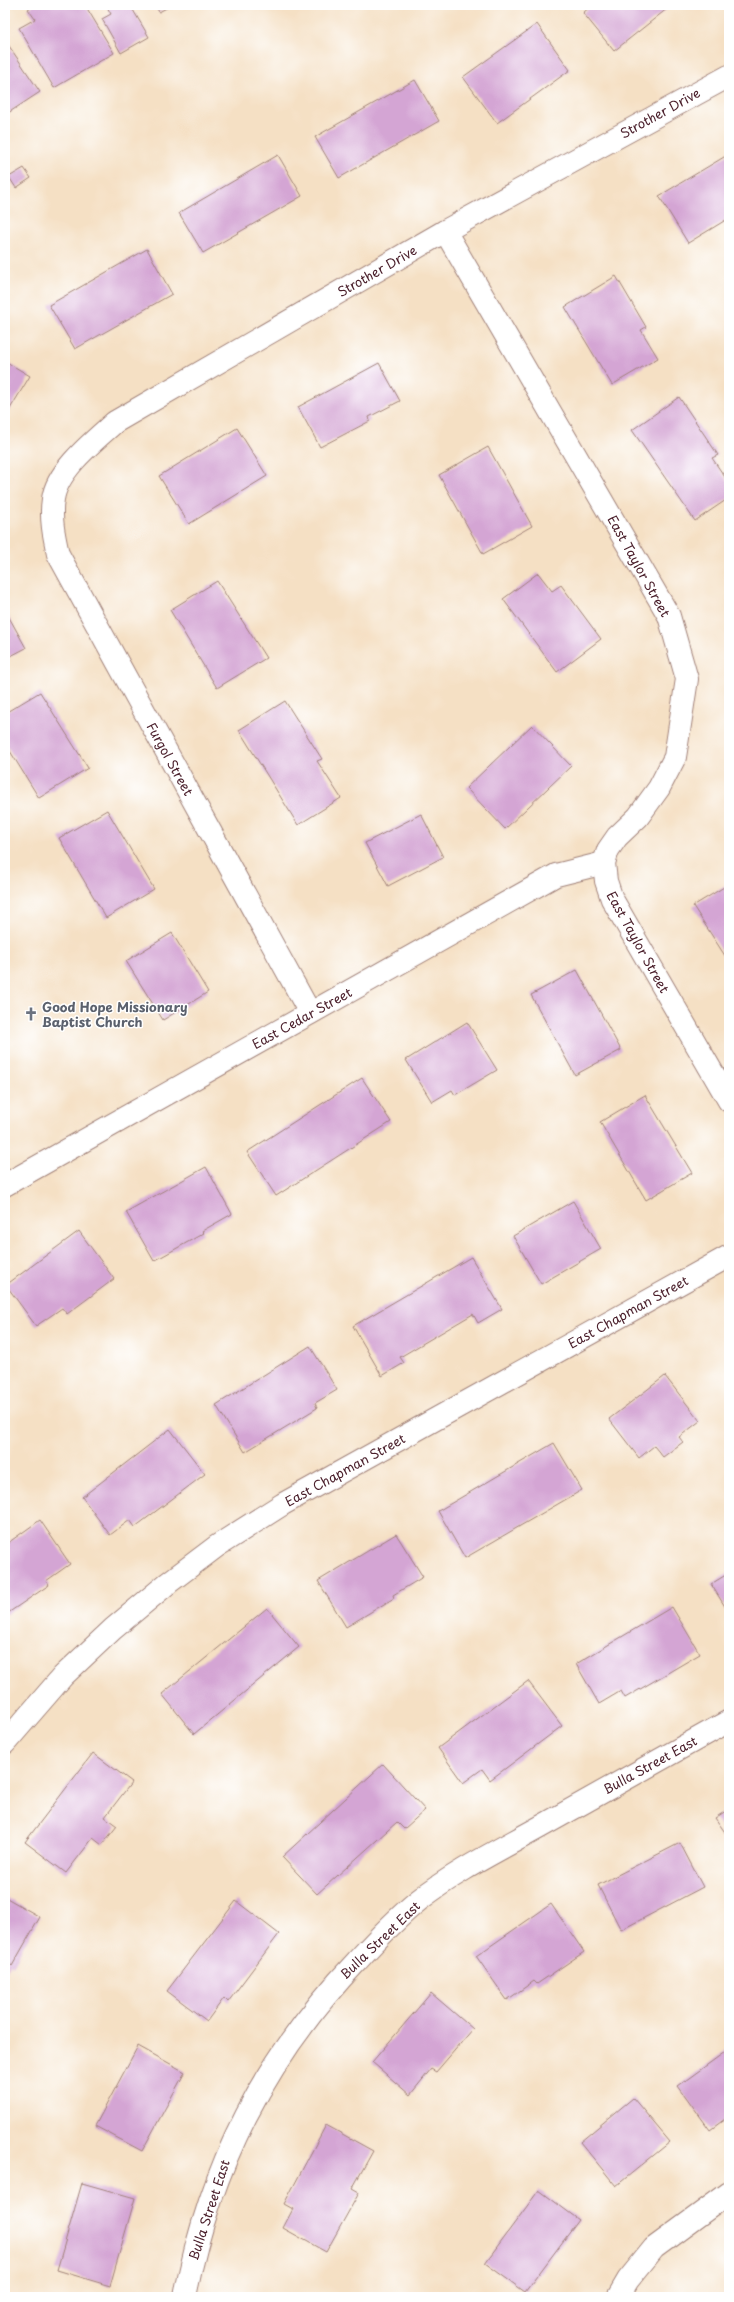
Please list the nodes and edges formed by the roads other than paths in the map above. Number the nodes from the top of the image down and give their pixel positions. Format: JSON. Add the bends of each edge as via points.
{"nodes":[{"id":1,"x":729,"y":76,"type":"edge"},
{"id":2,"x":445,"y":231,"type":"junction"},
{"id":3,"x":53,"y":498,"type":"joint"},
{"id":4,"x":604,"y":863,"type":"junction"},
{"id":5,"x":310,"y":1013,"type":"junction"},
{"id":6,"x":726,"y":1087,"type":"edge"},
{"id":7,"x":5,"y":1185,"type":"edge"},
{"id":8,"x":729,"y":1256,"type":"edge"},
{"id":9,"x":729,"y":1721,"type":"edge"},
{"id":10,"x":5,"y":1744,"type":"edge"},
{"id":11,"x":729,"y":2193,"type":"edge"},
{"id":12,"x":185,"y":2297,"type":"edge"},
{"id":13,"x":618,"y":2297,"type":"edge"}],
"edges":[{"from":1,"to":2,"type":"street","name":"Strother Drive"},
{"from":2,"to":3,"type":"street","name":"Strother Drive","via":[[115,422],[78,456],[64,473]]},
{"from":2,"to":4,"type":"street","name":"East Taylor Street","via":[[669,616],[687,679],[675,757],[659,788],[638,817],[617,837],[608,850]]},
{"from":3,"to":5,"type":"street","name":"Furgol Street","via":[[52,528],[58,554]]},
{"from":4,"to":5,"type":"street","name":"East Cedar Street","via":[[556,875]]},
{"from":4,"to":6,"type":"street","name":"East Taylor Street","via":[[612,899]]},
{"from":5,"to":7,"type":"street","name":"East Cedar Street"},
{"from":8,"to":10,"type":"street","name":"East Chapman Street","via":[[283,1504],[217,1546],[162,1588],[63,1676]]},
{"from":9,"to":12,"type":"street","name":"Bulla Street East","via":[[469,1867],[419,1901],[337,1982],[299,2029],[266,2078],[237,2131],[203,2223]]},
{"from":11,"to":13,"type":"street","via":[[654,2248],[628,2280]]}]}
